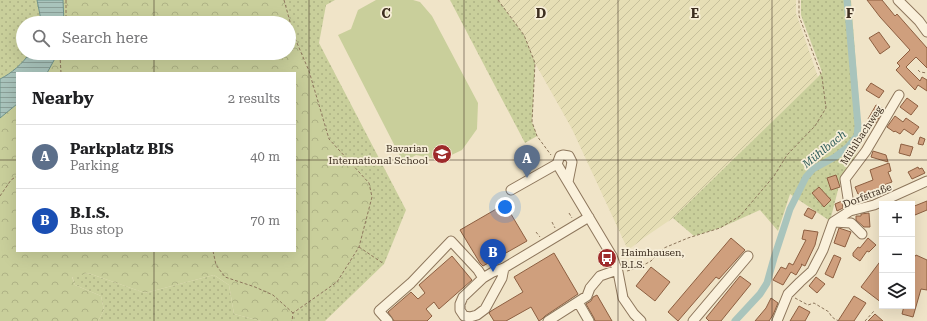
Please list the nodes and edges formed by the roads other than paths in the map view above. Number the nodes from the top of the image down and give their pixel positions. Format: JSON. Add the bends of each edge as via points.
{"nodes":[{"id":1,"x":898,"y":0,"type":"edge"},
{"id":2,"x":927,"y":32,"type":"edge"},
{"id":3,"x":899,"y":95,"type":"dead end"},
{"id":4,"x":557,"y":164,"type":"junction"},
{"id":5,"x":927,"y":181,"type":"edge"},
{"id":6,"x":568,"y":182,"type":"junction"},
{"id":7,"x":511,"y":190,"type":"dead end"},
{"id":8,"x":850,"y":211,"type":"junction"},
{"id":9,"x":589,"y":217,"type":"junction"},
{"id":10,"x":833,"y":222,"type":"junction"},
{"id":11,"x":862,"y":234,"type":"dead end"},
{"id":12,"x":748,"y":256,"type":"dead end"},
{"id":13,"x":504,"y":268,"type":"junction"},
{"id":14,"x":618,"y":271,"type":"junction"},
{"id":15,"x":483,"y":278,"type":"junction"},
{"id":16,"x":578,"y":302,"type":"junction"},
{"id":17,"x":388,"y":321,"type":"edge"},
{"id":18,"x":548,"y":321,"type":"edge"},
{"id":19,"x":589,"y":321,"type":"edge"},
{"id":20,"x":641,"y":321,"type":"edge"},
{"id":21,"x":693,"y":321,"type":"edge"},
{"id":22,"x":777,"y":321,"type":"edge"}],
"edges":[{"from":1,"to":2,"type":"street"},
{"from":3,"to":8,"type":"street","name":"Mühlbachweg","via":[[846,179]]},
{"from":4,"to":6,"type":"street"},
{"from":4,"to":6,"type":"street","via":[[560,156],[569,156],[572,162]]},
{"from":4,"to":7,"type":"street"},
{"from":5,"to":8,"type":"street","name":"Dorfstraße","via":[[874,205]]},
{"from":6,"to":9,"type":"street"},
{"from":8,"to":10,"type":"street","name":"Dorfstraße"},
{"from":9,"to":13,"type":"street"},
{"from":9,"to":14,"type":"street"},
{"from":10,"to":11,"type":"street","via":[[851,224]]},
{"from":10,"to":22,"type":"street","via":[[823,250],[812,270],[788,294]]},
{"from":12,"to":21,"type":"street"},
{"from":13,"to":15,"type":"street"},
{"from":13,"to":15,"type":"street","via":[[502,278],[485,309],[477,315],[464,316],[460,310],[463,298]]},
{"from":14,"to":16,"type":"street","via":[[600,276],[587,296]]},
{"from":14,"to":20,"type":"street","via":[[624,298]]},
{"from":15,"to":17,"type":"street","via":[[451,241],[379,312]]},
{"from":16,"to":18,"type":"street"},
{"from":16,"to":19,"type":"street"}]}
